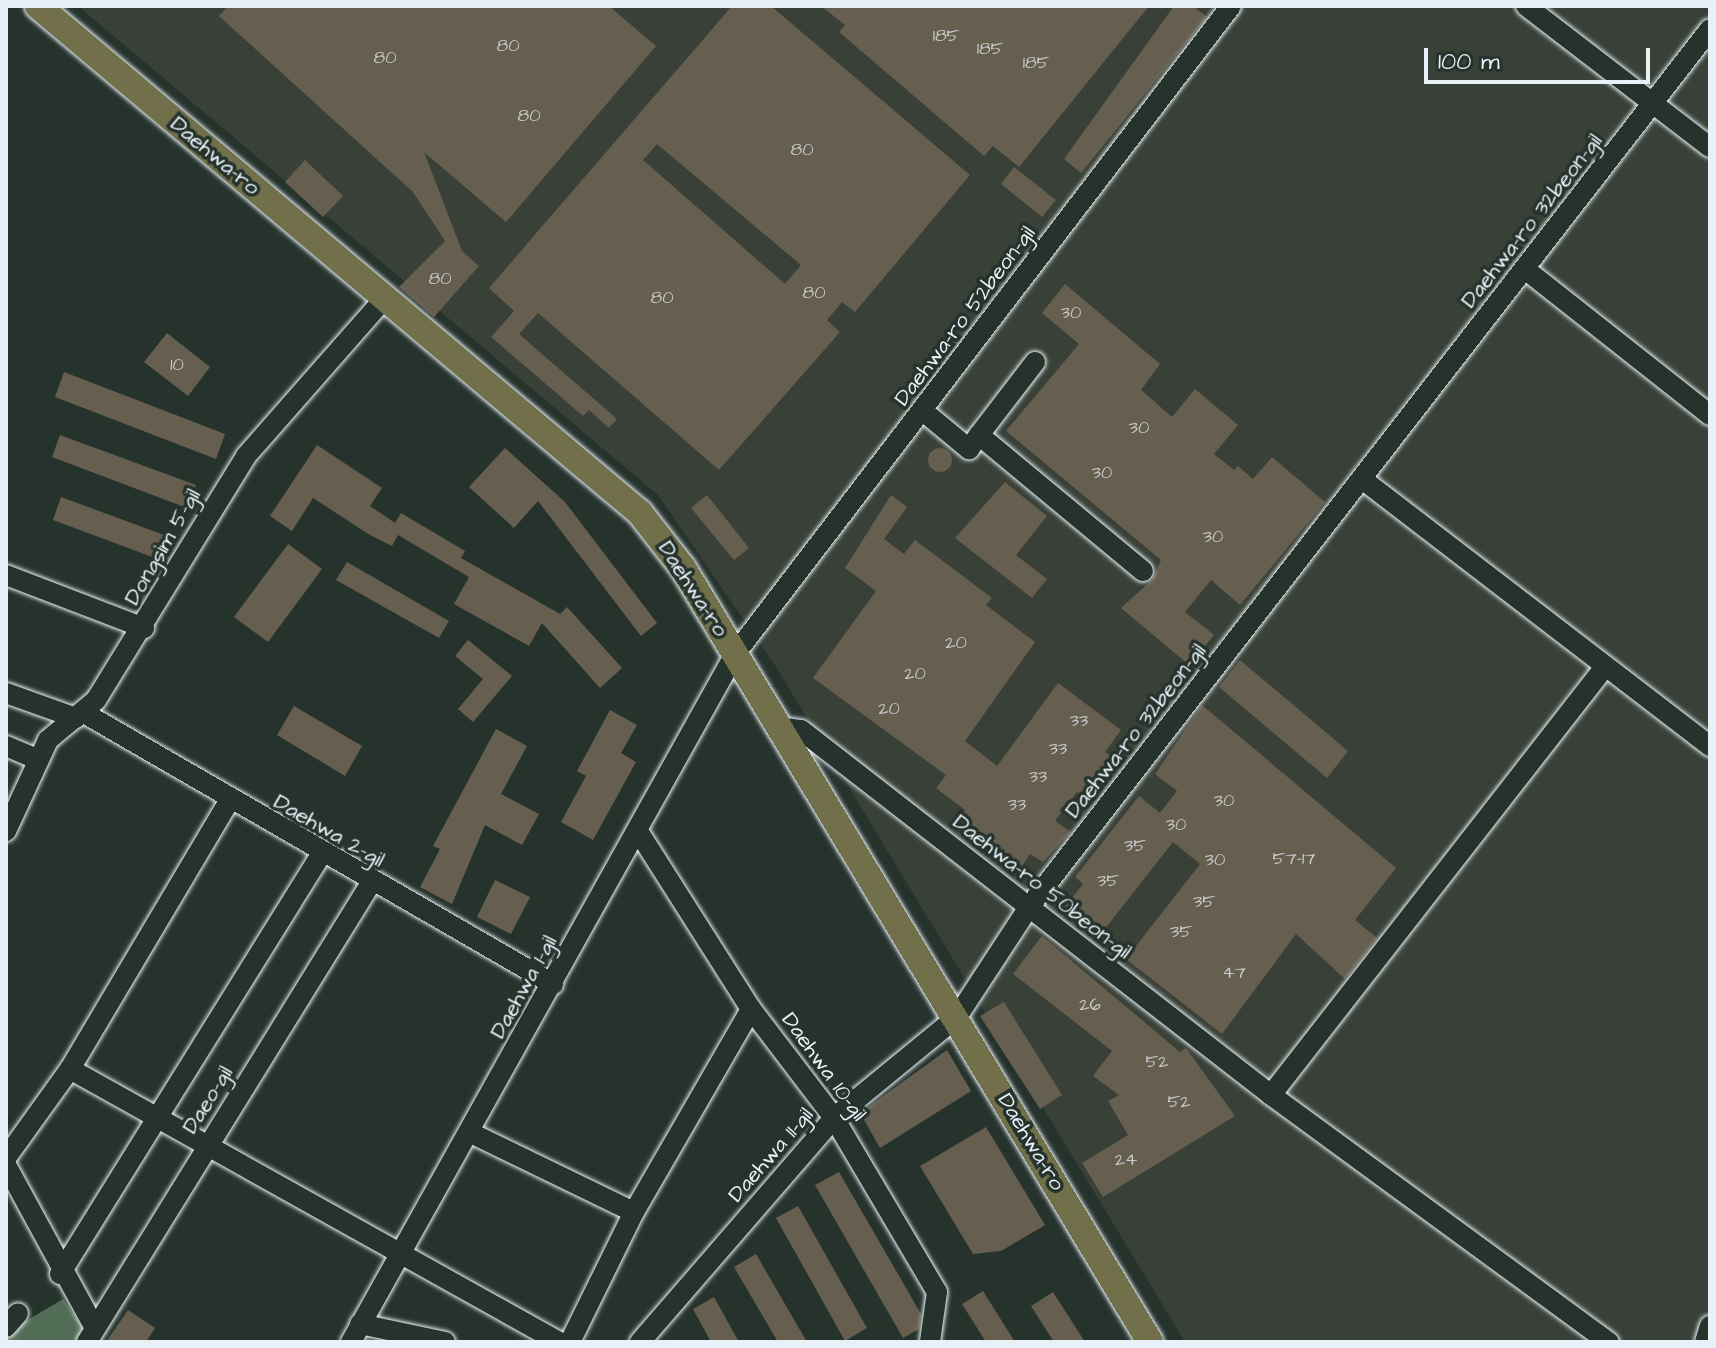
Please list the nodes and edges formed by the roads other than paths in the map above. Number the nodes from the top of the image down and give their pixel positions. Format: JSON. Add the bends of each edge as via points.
{"nodes":[{"id":1,"x":38,"y":6,"type":"edge"},
{"id":2,"x":1231,"y":6,"type":"edge"},
{"id":3,"x":1526,"y":6,"type":"edge"},
{"id":4,"x":1710,"y":29,"type":"edge"},
{"id":5,"x":1653,"y":104,"type":"junction"},
{"id":6,"x":1710,"y":147,"type":"edge"},
{"id":7,"x":1525,"y":269,"type":"junction"},
{"id":8,"x":384,"y":299,"type":"junction"},
{"id":9,"x":1035,"y":362,"type":"dead end"},
{"id":10,"x":923,"y":411,"type":"junction"},
{"id":11,"x":1710,"y":415,"type":"edge"},
{"id":12,"x":979,"y":435,"type":"junction"},
{"id":13,"x":1362,"y":479,"type":"junction"},
{"id":14,"x":1143,"y":571,"type":"dead end"},
{"id":15,"x":6,"y":575,"type":"edge"},
{"id":16,"x":144,"y":628,"type":"junction"},
{"id":17,"x":735,"y":654,"type":"junction"},
{"id":18,"x":1604,"y":668,"type":"junction"},
{"id":19,"x":6,"y":693,"type":"edge"},
{"id":20,"x":80,"y":716,"type":"junction"},
{"id":21,"x":779,"y":727,"type":"junction"},
{"id":22,"x":6,"y":746,"type":"edge"},
{"id":23,"x":1710,"y":746,"type":"edge"},
{"id":24,"x":37,"y":759,"type":"junction"},
{"id":25,"x":230,"y":800,"type":"junction"},
{"id":26,"x":6,"y":831,"type":"edge"},
{"id":27,"x":638,"y":831,"type":"junction"},
{"id":28,"x":321,"y":854,"type":"junction"},
{"id":29,"x":371,"y":883,"type":"junction"},
{"id":30,"x":1029,"y":907,"type":"junction"},
{"id":31,"x":553,"y":984,"type":"junction"},
{"id":32,"x":751,"y":1009,"type":"junction"},
{"id":33,"x":957,"y":1017,"type":"junction"},
{"id":34,"x":70,"y":1069,"type":"junction"},
{"id":35,"x":1271,"y":1095,"type":"junction"},
{"id":36,"x":834,"y":1118,"type":"junction"},
{"id":37,"x":156,"y":1120,"type":"junction"},
{"id":38,"x":469,"y":1132,"type":"junction"},
{"id":39,"x":205,"y":1150,"type":"junction"},
{"id":40,"x":6,"y":1158,"type":"edge"},
{"id":41,"x":6,"y":1165,"type":"edge"},
{"id":42,"x":634,"y":1212,"type":"junction"},
{"id":43,"x":399,"y":1256,"type":"junction"},
{"id":44,"x":60,"y":1274,"type":"junction"},
{"id":45,"x":1710,"y":1326,"type":"edge"},
{"id":46,"x":356,"y":1333,"type":"edge"},
{"id":47,"x":91,"y":1335,"type":"edge"},
{"id":48,"x":445,"y":1342,"type":"edge"},
{"id":49,"x":559,"y":1342,"type":"edge"},
{"id":50,"x":570,"y":1342,"type":"edge"},
{"id":51,"x":640,"y":1342,"type":"edge"},
{"id":52,"x":930,"y":1342,"type":"edge"},
{"id":53,"x":1150,"y":1342,"type":"edge"},
{"id":54,"x":1609,"y":1342,"type":"edge"},
{"id":55,"x":1705,"y":1342,"type":"edge"}],
"edges":[{"from":1,"to":8,"type":"main road","name":"Daehwa-ro"},
{"from":2,"to":10,"type":"street","name":"Daehwa-ro 52beon-gil"},
{"from":3,"to":5,"type":"street"},
{"from":4,"to":5,"type":"street","name":"Daehwa-ro 32beon-gil"},
{"from":5,"to":6,"type":"street"},
{"from":5,"to":7,"type":"street","name":"Daehwa-ro 32beon-gil"},
{"from":7,"to":11,"type":"street"},
{"from":7,"to":13,"type":"street","name":"Daehwa-ro 32beon-gil"},
{"from":8,"to":16,"type":"street","name":"Dongsim 5-gil","via":[[246,456]]},
{"from":8,"to":17,"type":"main road","name":"Daehwa-ro","via":[[640,513]]},
{"from":9,"to":12,"type":"street"},
{"from":10,"to":12,"type":"street","via":[[969,449]]},
{"from":10,"to":17,"type":"street","name":"Daehwa-ro 52beon-gil"},
{"from":12,"to":14,"type":"street"},
{"from":13,"to":18,"type":"street"},
{"from":13,"to":30,"type":"street","name":"Daehwa-ro 32beon-gil"},
{"from":15,"to":16,"type":"street"},
{"from":16,"to":20,"type":"street","name":"Dongsim 5-gil"},
{"from":17,"to":21,"type":"main road","name":"Daehwa-ro"},
{"from":17,"to":27,"type":"street","name":"Daehwa 1-gil"},
{"from":18,"to":23,"type":"street"},
{"from":18,"to":35,"type":"street"},
{"from":19,"to":20,"type":"street","name":"Daehwa 2-gil"},
{"from":20,"to":24,"type":"street","name":"Dongsim 5-gil"},
{"from":20,"to":25,"type":"street","name":"Daehwa 2-gil"},
{"from":21,"to":30,"type":"street","name":"Daehwa-ro 50beon-gil","via":[[801,730]]},
{"from":21,"to":33,"type":"main road","name":"Daehwa-ro"},
{"from":22,"to":24,"type":"street"},
{"from":24,"to":26,"type":"street","name":"Dongsim 5-gil"},
{"from":25,"to":28,"type":"street","name":"Daehwa 2-gil"},
{"from":25,"to":34,"type":"street"},
{"from":27,"to":31,"type":"street","name":"Daehwa 1-gil"},
{"from":27,"to":32,"type":"street","name":"Daehwa 10-gil"},
{"from":28,"to":29,"type":"street","name":"Daehwa 2-gil"},
{"from":28,"to":37,"type":"street"},
{"from":29,"to":31,"type":"street","name":"Daehwa 2-gil"},
{"from":29,"to":39,"type":"street","name":"Daeo-gil"},
{"from":30,"to":33,"type":"street","name":"Daehwa-ro 32beon-gil"},
{"from":30,"to":35,"type":"street","name":"Daehwa-ro 50beon-gil"},
{"from":31,"to":38,"type":"street","name":"Daehwa 1-gil"},
{"from":32,"to":36,"type":"street","name":"Daehwa 10-gil"},
{"from":32,"to":42,"type":"street"},
{"from":33,"to":36,"type":"street","name":"Daehwa 11-gil"},
{"from":33,"to":53,"type":"main road","name":"Daehwa-ro"},
{"from":34,"to":37,"type":"street"},
{"from":34,"to":40,"type":"street"},
{"from":35,"to":54,"type":"street","name":"Daehwa-ro 50beon-gil"},
{"from":36,"to":51,"type":"street","name":"Daehwa 11-gil"},
{"from":36,"to":52,"type":"street","name":"Daehwa 10-gil","via":[[937,1292]]},
{"from":37,"to":39,"type":"street"},
{"from":37,"to":44,"type":"street"},
{"from":38,"to":42,"type":"street"},
{"from":38,"to":43,"type":"street","name":"Daehwa 1-gil"},
{"from":39,"to":43,"type":"street"},
{"from":39,"to":47,"type":"street","name":"Daeo-gil"},
{"from":41,"to":44,"type":"street"},
{"from":42,"to":50,"type":"street"},
{"from":43,"to":46,"type":"street","name":"Daehwa 1-gil"},
{"from":43,"to":49,"type":"street"},
{"from":44,"to":47,"type":"street"},
{"from":45,"to":55,"type":"street"},
{"from":46,"to":48,"type":"street"}]}
